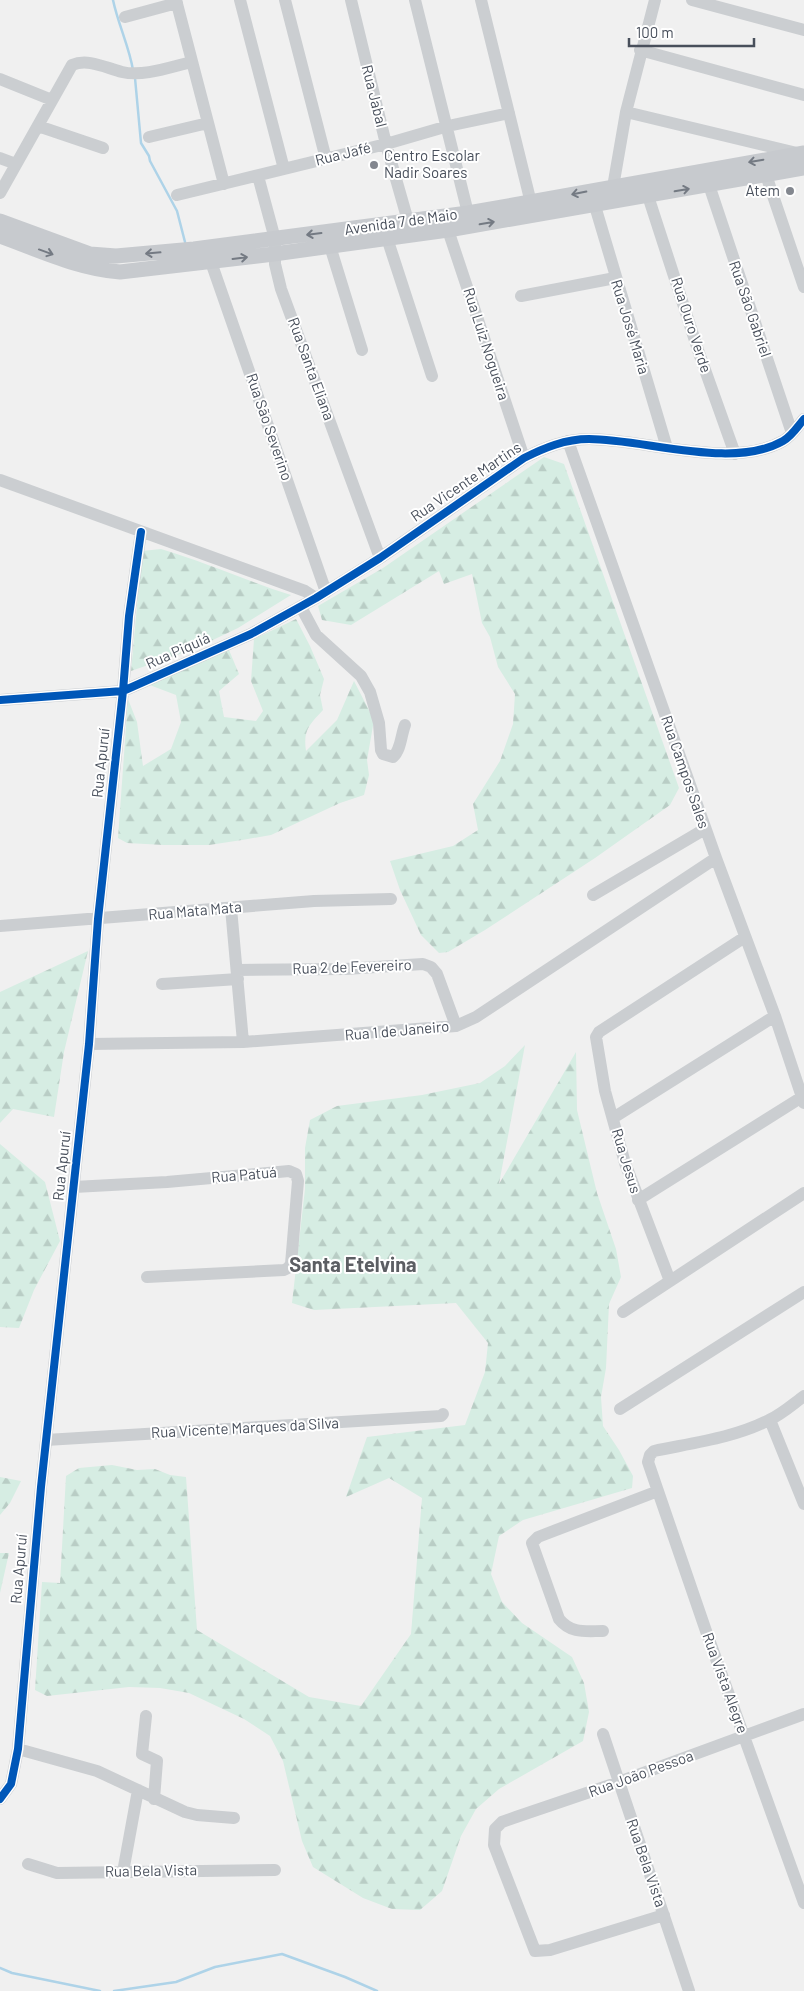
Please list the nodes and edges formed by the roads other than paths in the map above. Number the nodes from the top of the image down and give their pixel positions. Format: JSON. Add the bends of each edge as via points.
{"nodes":[{"id":1,"x":240,"y":0,"type":"edge"},
{"id":2,"x":285,"y":0,"type":"edge"},
{"id":3,"x":351,"y":0,"type":"edge"},
{"id":4,"x":415,"y":0,"type":"edge"},
{"id":5,"x":481,"y":0,"type":"edge"},
{"id":6,"x":655,"y":0,"type":"edge"},
{"id":7,"x":692,"y":0,"type":"edge"},
{"id":8,"x":176,"y":1,"type":"edge"},
{"id":9,"x":125,"y":17,"type":"dead end"},
{"id":10,"x":804,"y":30,"type":"edge"},
{"id":11,"x":640,"y":50,"type":"junction"},
{"id":12,"x":192,"y":62,"type":"junction"},
{"id":13,"x":0,"y":79,"type":"edge"},
{"id":14,"x":804,"y":95,"type":"edge"},
{"id":15,"x":52,"y":100,"type":"junction"},
{"id":16,"x":626,"y":112,"type":"junction"},
{"id":17,"x":509,"y":113,"type":"junction"},
{"id":18,"x":208,"y":123,"type":"junction"},
{"id":19,"x":38,"y":126,"type":"junction"},
{"id":20,"x":448,"y":126,"type":"junction"},
{"id":21,"x":149,"y":136,"type":"dead end"},
{"id":22,"x":386,"y":144,"type":"junction"},
{"id":23,"x":103,"y":148,"type":"dead end"},
{"id":24,"x":0,"y":158,"type":"edge"},
{"id":25,"x":802,"y":158,"type":"edge"},
{"id":26,"x":326,"y":159,"type":"junction"},
{"id":27,"x":16,"y":164,"type":"junction"},
{"id":28,"x":284,"y":169,"type":"junction"},
{"id":29,"x":766,"y":175,"type":"junction"},
{"id":30,"x":258,"y":176,"type":"junction"},
{"id":31,"x":224,"y":184,"type":"junction"},
{"id":32,"x":709,"y":185,"type":"junction"},
{"id":33,"x":613,"y":187,"type":"junction"},
{"id":34,"x":0,"y":193,"type":"edge"},
{"id":35,"x":177,"y":195,"type":"dead end"},
{"id":36,"x":648,"y":196,"type":"junction"},
{"id":37,"x":531,"y":203,"type":"junction"},
{"id":38,"x":595,"y":206,"type":"junction"},
{"id":39,"x":468,"y":213,"type":"junction"},
{"id":40,"x":0,"y":221,"type":"edge"},
{"id":41,"x":408,"y":221,"type":"junction"},
{"id":42,"x":448,"y":230,"type":"junction"},
{"id":43,"x":0,"y":236,"type":"edge"},
{"id":44,"x":387,"y":238,"type":"junction"},
{"id":45,"x":330,"y":246,"type":"junction"},
{"id":46,"x":275,"y":247,"type":"junction"},
{"id":47,"x":211,"y":262,"type":"junction"},
{"id":48,"x":615,"y":278,"type":"junction"},
{"id":49,"x":804,"y":287,"type":"edge"},
{"id":50,"x":521,"y":296,"type":"dead end"},
{"id":51,"x":362,"y":350,"type":"dead end"},
{"id":52,"x":432,"y":376,"type":"dead end"},
{"id":53,"x":804,"y":419,"type":"edge"},
{"id":54,"x":792,"y":433,"type":"junction"},
{"id":55,"x":568,"y":441,"type":"junction"},
{"id":56,"x":667,"y":448,"type":"junction"},
{"id":57,"x":735,"y":454,"type":"junction"},
{"id":58,"x":524,"y":458,"type":"junction"},
{"id":59,"x":0,"y":480,"type":"edge"},
{"id":60,"x":141,"y":532,"type":"junction"},
{"id":61,"x":380,"y":558,"type":"junction"},
{"id":62,"x":321,"y":595,"type":"junction"},
{"id":63,"x":301,"y":607,"type":"junction"},
{"id":64,"x":123,"y":691,"type":"junction"},
{"id":65,"x":0,"y":700,"type":"edge"},
{"id":66,"x":405,"y":725,"type":"dead end"},
{"id":67,"x":705,"y":829,"type":"junction"},
{"id":68,"x":716,"y":858,"type":"junction"},
{"id":69,"x":593,"y":896,"type":"dead end"},
{"id":70,"x":391,"y":899,"type":"dead end"},
{"id":71,"x":231,"y":908,"type":"junction"},
{"id":72,"x":98,"y":919,"type":"junction"},
{"id":73,"x":0,"y":926,"type":"edge"},
{"id":74,"x":745,"y":937,"type":"junction"},
{"id":75,"x":237,"y":975,"type":"junction"},
{"id":76,"x":162,"y":984,"type":"dead end"},
{"id":77,"x":775,"y":1016,"type":"junction"},
{"id":78,"x":456,"y":1026,"type":"junction"},
{"id":79,"x":243,"y":1042,"type":"junction"},
{"id":80,"x":89,"y":1044,"type":"junction"},
{"id":81,"x":803,"y":1100,"type":"edge"},
{"id":82,"x":613,"y":1118,"type":"junction"},
{"id":83,"x":74,"y":1187,"type":"junction"},
{"id":84,"x":804,"y":1193,"type":"edge"},
{"id":85,"x":638,"y":1200,"type":"junction"},
{"id":86,"x":147,"y":1277,"type":"dead end"},
{"id":87,"x":670,"y":1281,"type":"junction"},
{"id":88,"x":804,"y":1292,"type":"edge"},
{"id":89,"x":623,"y":1312,"type":"dead end"},
{"id":90,"x":804,"y":1396,"type":"edge"},
{"id":91,"x":620,"y":1409,"type":"dead end"},
{"id":92,"x":443,"y":1414,"type":"dead end"},
{"id":93,"x":770,"y":1420,"type":"junction"},
{"id":94,"x":46,"y":1440,"type":"junction"},
{"id":95,"x":658,"y":1491,"type":"junction"},
{"id":96,"x":804,"y":1504,"type":"edge"},
{"id":97,"x":603,"y":1631,"type":"dead end"},
{"id":98,"x":804,"y":1714,"type":"edge"},
{"id":99,"x":146,"y":1716,"type":"dead end"},
{"id":100,"x":603,"y":1734,"type":"dead end"},
{"id":101,"x":744,"y":1736,"type":"junction"},
{"id":102,"x":18,"y":1749,"type":"junction"},
{"id":103,"x":619,"y":1782,"type":"junction"},
{"id":104,"x":138,"y":1790,"type":"junction"},
{"id":105,"x":0,"y":1799,"type":"edge"},
{"id":106,"x":154,"y":1799,"type":"junction"},
{"id":107,"x":234,"y":1818,"type":"dead end"},
{"id":108,"x":28,"y":1864,"type":"dead end"},
{"id":109,"x":275,"y":1870,"type":"dead end"},
{"id":110,"x":123,"y":1872,"type":"junction"},
{"id":111,"x":804,"y":1903,"type":"edge"},
{"id":112,"x":664,"y":1915,"type":"junction"},
{"id":113,"x":689,"y":1991,"type":"edge"}],
"edges":[{"from":1,"to":28,"type":"street"},
{"from":2,"to":26,"type":"street"},
{"from":3,"to":22,"type":"street","name":"Rua Jabal"},
{"from":4,"to":20,"type":"street"},
{"from":5,"to":17,"type":"street"},
{"from":6,"to":11,"type":"street"},
{"from":7,"to":10,"type":"street"},
{"from":8,"to":9,"type":"street"},
{"from":8,"to":12,"type":"street"},
{"from":11,"to":14,"type":"street"},
{"from":11,"to":16,"type":"street"},
{"from":12,"to":15,"type":"street","via":[[134,74],[79,62],[69,69]]},
{"from":12,"to":18,"type":"street"},
{"from":13,"to":15,"type":"street"},
{"from":15,"to":19,"type":"street"},
{"from":16,"to":25,"type":"street"},
{"from":16,"to":33,"type":"street"},
{"from":17,"to":20,"type":"street","name":"Rua Jafé"},
{"from":17,"to":37,"type":"street"},
{"from":18,"to":21,"type":"street"},
{"from":18,"to":31,"type":"street"},
{"from":19,"to":23,"type":"street"},
{"from":19,"to":27,"type":"street"},
{"from":20,"to":22,"type":"street","name":"Rua Jafé"},
{"from":20,"to":39,"type":"street"},
{"from":22,"to":26,"type":"street","name":"Rua Jafé"},
{"from":22,"to":41,"type":"street","name":"Rua Jabal"},
{"from":24,"to":27,"type":"street"},
{"from":25,"to":29,"type":"main road","name":"Avenida 7 de Maio"},
{"from":25,"to":33,"type":"main road","name":"Avenida 7 de Maio","one_way":true},
{"from":26,"to":28,"type":"street","name":"Rua Jafé"},
{"from":27,"to":34,"type":"street"},
{"from":28,"to":30,"type":"street","name":"Rua Jafé"},
{"from":29,"to":32,"type":"main road","name":"Avenida 7 de Maio"},
{"from":29,"to":49,"type":"street"},
{"from":30,"to":31,"type":"street","name":"Rua Jafé"},
{"from":30,"to":46,"type":"street","name":"Rua Santa Eliana"},
{"from":31,"to":35,"type":"street","name":"Rua Jafé"},
{"from":36,"to":32,"type":"main road","name":"Avenida 7 de Maio","one_way":true},
{"from":32,"to":54,"type":"street","name":"Rua São Gabriel"},
{"from":33,"to":37,"type":"main road","name":"Avenida 7 de Maio","one_way":true},
{"from":36,"to":38,"type":"main road","name":"Avenida 7 de Maio"},
{"from":36,"to":57,"type":"street","name":"Rua Ouro Verde"},
{"from":37,"to":39,"type":"main road","name":"Avenida 7 de Maio"},
{"from":42,"to":38,"type":"main road","name":"Avenida 7 de Maio","one_way":true},
{"from":38,"to":48,"type":"street","name":"Rua José Maria"},
{"from":39,"to":41,"type":"main road","name":"Avenida 7 de Maio"},
{"from":46,"to":40,"type":"main road","name":"Avenida 7 de Maio","one_way":true,"via":[[105,256],[90,254]]},
{"from":41,"to":46,"type":"main road","name":"Avenida 7 de Maio","one_way":true},
{"from":42,"to":44,"type":"main road","name":"Avenida 7 de Maio"},
{"from":42,"to":58,"type":"street","name":"Rua Luiz Nogueira"},
{"from":43,"to":47,"type":"main road","name":"Avenida 7 de Maio","one_way":true,"via":[[104,271]]},
{"from":44,"to":45,"type":"main road","name":"Avenida 7 de Maio"},
{"from":44,"to":52,"type":"street"},
{"from":45,"to":46,"type":"main road","name":"Avenida 7 de Maio"},
{"from":45,"to":51,"type":"street"},
{"from":47,"to":46,"type":"main road","name":"Avenida 7 de Maio","one_way":true},
{"from":46,"to":61,"type":"street","name":"Rua Santa Eliana","via":[[281,288]]},
{"from":47,"to":62,"type":"street","name":"Rua São Severino"},
{"from":48,"to":50,"type":"street"},
{"from":48,"to":56,"type":"street","name":"Rua José Maria"},
{"from":53,"to":54,"type":"street","name":"Rua Vicente Martins"},
{"from":54,"to":57,"type":"street","name":"Rua Vicente Martins","via":[[773,446]]},
{"from":55,"to":56,"type":"street","name":"Rua Vicente Martins","via":[[588,439]]},
{"from":55,"to":58,"type":"street","name":"Rua Vicente Martins","via":[[548,446]]},
{"from":55,"to":67,"type":"street","name":"Rua Campos Sales"},
{"from":56,"to":57,"type":"street","name":"Rua Vicente Martins"},
{"from":58,"to":61,"type":"street","name":"Rua Vicente Martins"},
{"from":59,"to":60,"type":"street"},
{"from":60,"to":62,"type":"street"},
{"from":60,"to":64,"type":"street","name":"Rua Apuruí"},
{"from":61,"to":62,"type":"street","name":"Rua Vicente Martins"},
{"from":62,"to":63,"type":"street","name":"Rua Piquiá"},
{"from":63,"to":64,"type":"street","name":"Rua Piquiá","via":[[251,634]]},
{"from":63,"to":66,"type":"street","via":[[316,635],[361,676],[376,707],[384,754],[393,756],[397,753]]},
{"from":64,"to":65,"type":"street","name":"Rua Piquiá"},
{"from":64,"to":72,"type":"street","name":"Rua Apuruí"},
{"from":67,"to":68,"type":"street","name":"Rua Campos Sales"},
{"from":67,"to":69,"type":"street"},
{"from":68,"to":74,"type":"street","name":"Rua Campos Sales"},
{"from":68,"to":78,"type":"street","name":"Rua 1 de Janeiro","via":[[476,1017]]},
{"from":70,"to":71,"type":"street","name":"Rua Mata Mata"},
{"from":71,"to":72,"type":"street","name":"Rua Mata Mata"},
{"from":71,"to":75,"type":"street"},
{"from":72,"to":73,"type":"street","name":"Rua Mata Mata"},
{"from":72,"to":80,"type":"street","name":"Rua Apuruí"},
{"from":74,"to":77,"type":"street","name":"Rua Campos Sales"},
{"from":74,"to":82,"type":"street","name":"Rua Jesus","via":[[598,1032],[596,1043]]},
{"from":75,"to":76,"type":"street","name":"Rua 2 de Fevereiro"},
{"from":75,"to":78,"type":"street","name":"Rua 2 de Fevereiro","via":[[422,964],[437,974]]},
{"from":75,"to":79,"type":"street"},
{"from":77,"to":81,"type":"street","name":"Rua Campos Sales"},
{"from":77,"to":82,"type":"street"},
{"from":78,"to":79,"type":"street","name":"Rua 1 de Janeiro"},
{"from":79,"to":80,"type":"street","name":"Rua 1 de Janeiro"},
{"from":80,"to":83,"type":"street","name":"Rua Apuruí"},
{"from":81,"to":85,"type":"street"},
{"from":82,"to":85,"type":"street","name":"Rua Jesus"},
{"from":83,"to":86,"type":"street","name":"Rua Patuá","via":[[289,1171],[296,1174],[291,1264],[288,1268]]},
{"from":83,"to":94,"type":"street","name":"Rua Apuruí"},
{"from":84,"to":87,"type":"street"},
{"from":85,"to":87,"type":"street","name":"Rua Jesus"},
{"from":87,"to":89,"type":"street"},
{"from":88,"to":91,"type":"street"},
{"from":90,"to":93,"type":"street"},
{"from":92,"to":94,"type":"street","name":"Rua Vicente Marques da Silva"},
{"from":93,"to":95,"type":"street","name":"Rua Vista Alegre","via":[[726,1436],[654,1451],[648,1462]]},
{"from":93,"to":96,"type":"street"},
{"from":94,"to":102,"type":"street","name":"Rua Apuruí"},
{"from":95,"to":97,"type":"street","via":[[538,1537],[532,1543],[559,1619],[565,1626],[576,1630]]},
{"from":95,"to":101,"type":"street","name":"Rua Vista Alegre"},
{"from":98,"to":101,"type":"street","name":"Rua João Pessoa"},
{"from":99,"to":106,"type":"street","via":[[142,1754],[157,1761]]},
{"from":100,"to":103,"type":"street","name":"Rua Bela Vista"},
{"from":101,"to":103,"type":"street","name":"Rua João Pessoa"},
{"from":101,"to":111,"type":"street","name":"Rua Vista Alegre"},
{"from":102,"to":104,"type":"street","via":[[97,1771]]},
{"from":102,"to":105,"type":"street","name":"Rua Apuruí","via":[[11,1784]]},
{"from":103,"to":112,"type":"street","name":"Rua Bela Vista"},
{"from":103,"to":112,"type":"street","name":"Rua João Pessoa","via":[[502,1822],[495,1829],[494,1845],[535,1951],[562,1947]]},
{"from":104,"to":106,"type":"street"},
{"from":104,"to":110,"type":"street"},
{"from":106,"to":107,"type":"street","via":[[197,1815]]},
{"from":108,"to":110,"type":"street","name":"Rua Bela Vista","via":[[57,1873]]},
{"from":109,"to":110,"type":"street","name":"Rua Bela Vista"},
{"from":112,"to":113,"type":"street","name":"Rua Bela Vista"}]}
